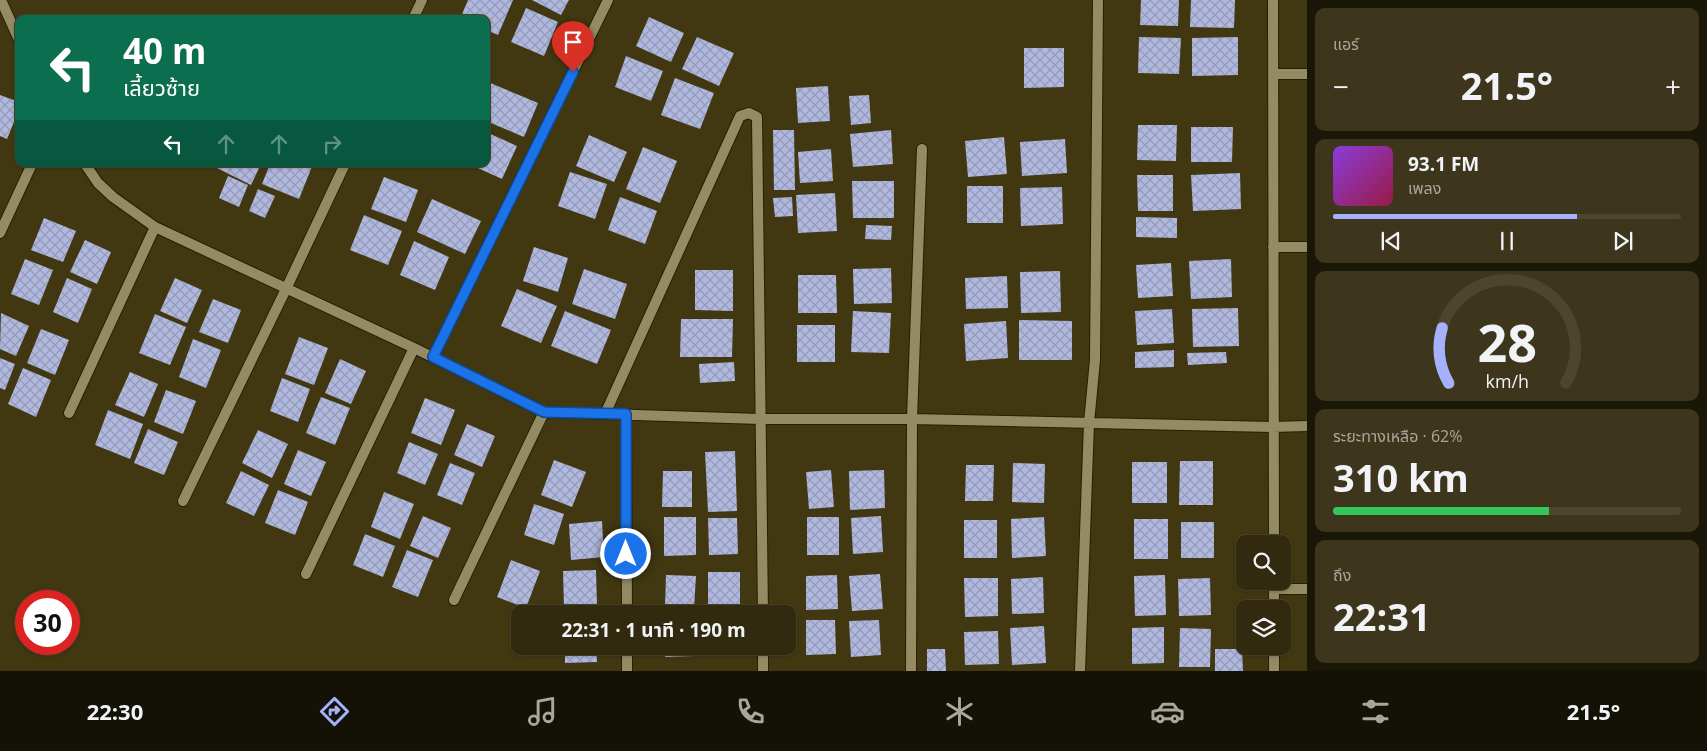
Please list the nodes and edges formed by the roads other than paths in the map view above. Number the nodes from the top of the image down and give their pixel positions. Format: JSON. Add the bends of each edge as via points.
{"nodes":[{"id":1,"x":2,"y":0,"type":"edge"},
{"id":2,"x":422,"y":0,"type":"edge"},
{"id":3,"x":608,"y":0,"type":"edge"},
{"id":4,"x":1098,"y":0,"type":"edge"},
{"id":5,"x":1273,"y":0,"type":"edge"},
{"id":6,"x":415,"y":15,"type":"edge"},
{"id":7,"x":15,"y":31,"type":"edge"},
{"id":8,"x":1274,"y":74,"type":"junction"},
{"id":9,"x":1307,"y":74,"type":"edge"},
{"id":10,"x":922,"y":149,"type":"dead end"},
{"id":11,"x":31,"y":167,"type":"edge"},
{"id":12,"x":87,"y":167,"type":"edge"},
{"id":13,"x":344,"y":167,"type":"edge"},
{"id":14,"x":155,"y":227,"type":"junction"},
{"id":15,"x":0,"y":233,"type":"edge"},
{"id":16,"x":1273,"y":247,"type":"junction"},
{"id":17,"x":1307,"y":247,"type":"edge"},
{"id":18,"x":286,"y":288,"type":"junction"},
{"id":19,"x":414,"y":348,"type":"junction"},
{"id":20,"x":433,"y":357,"type":"junction"},
{"id":21,"x":544,"y":412,"type":"junction"},
{"id":22,"x":69,"y":413,"type":"dead end"},
{"id":23,"x":605,"y":414,"type":"junction"},
{"id":24,"x":626,"y":414,"type":"junction"},
{"id":25,"x":760,"y":419,"type":"junction"},
{"id":26,"x":912,"y":419,"type":"junction"},
{"id":27,"x":1089,"y":423,"type":"junction"},
{"id":28,"x":1307,"y":426,"type":"edge"},
{"id":29,"x":1272,"y":427,"type":"junction"},
{"id":30,"x":183,"y":501,"type":"dead end"},
{"id":31,"x":1274,"y":535,"type":"edge"},
{"id":32,"x":306,"y":574,"type":"dead end"},
{"id":33,"x":1291,"y":587,"type":"edge"},
{"id":34,"x":1307,"y":589,"type":"edge"},
{"id":35,"x":454,"y":600,"type":"dead end"},
{"id":36,"x":626,"y":605,"type":"edge"},
{"id":37,"x":763,"y":605,"type":"edge"},
{"id":38,"x":627,"y":655,"type":"edge"},
{"id":39,"x":763,"y":655,"type":"edge"},
{"id":40,"x":1274,"y":655,"type":"edge"},
{"id":41,"x":627,"y":671,"type":"edge"},
{"id":42,"x":763,"y":671,"type":"edge"},
{"id":43,"x":911,"y":671,"type":"edge"},
{"id":44,"x":1080,"y":671,"type":"edge"},
{"id":45,"x":1274,"y":671,"type":"edge"}],
"edges":[{"from":1,"to":7,"type":"street"},
{"from":2,"to":6,"type":"street"},
{"from":3,"to":20,"type":"street"},
{"from":4,"to":27,"type":"street","via":[[1096,360]]},
{"from":5,"to":8,"type":"street"},
{"from":8,"to":9,"type":"street"},
{"from":8,"to":16,"type":"street"},
{"from":10,"to":26,"type":"street"},
{"from":11,"to":15,"type":"street"},
{"from":12,"to":14,"type":"street","via":[[113,197]]},
{"from":13,"to":18,"type":"street"},
{"from":14,"to":18,"type":"street"},
{"from":14,"to":22,"type":"street"},
{"from":16,"to":17,"type":"street"},
{"from":16,"to":29,"type":"street"},
{"from":18,"to":19,"type":"street"},
{"from":18,"to":30,"type":"street"},
{"from":19,"to":20,"type":"street"},
{"from":19,"to":32,"type":"street"},
{"from":20,"to":21,"type":"street"},
{"from":21,"to":23,"type":"street"},
{"from":21,"to":35,"type":"street"},
{"from":23,"to":24,"type":"street"},
{"from":23,"to":25,"type":"street","via":[[740,116],[749,113],[757,117]]},
{"from":24,"to":25,"type":"street"},
{"from":24,"to":36,"type":"street"},
{"from":25,"to":26,"type":"street"},
{"from":25,"to":37,"type":"street"},
{"from":26,"to":27,"type":"street"},
{"from":26,"to":43,"type":"street"},
{"from":27,"to":29,"type":"street"},
{"from":27,"to":44,"type":"street"},
{"from":28,"to":29,"type":"street"},
{"from":29,"to":31,"type":"street"},
{"from":33,"to":34,"type":"street"},
{"from":38,"to":41,"type":"street"},
{"from":39,"to":42,"type":"street"},
{"from":40,"to":45,"type":"street"}]}
